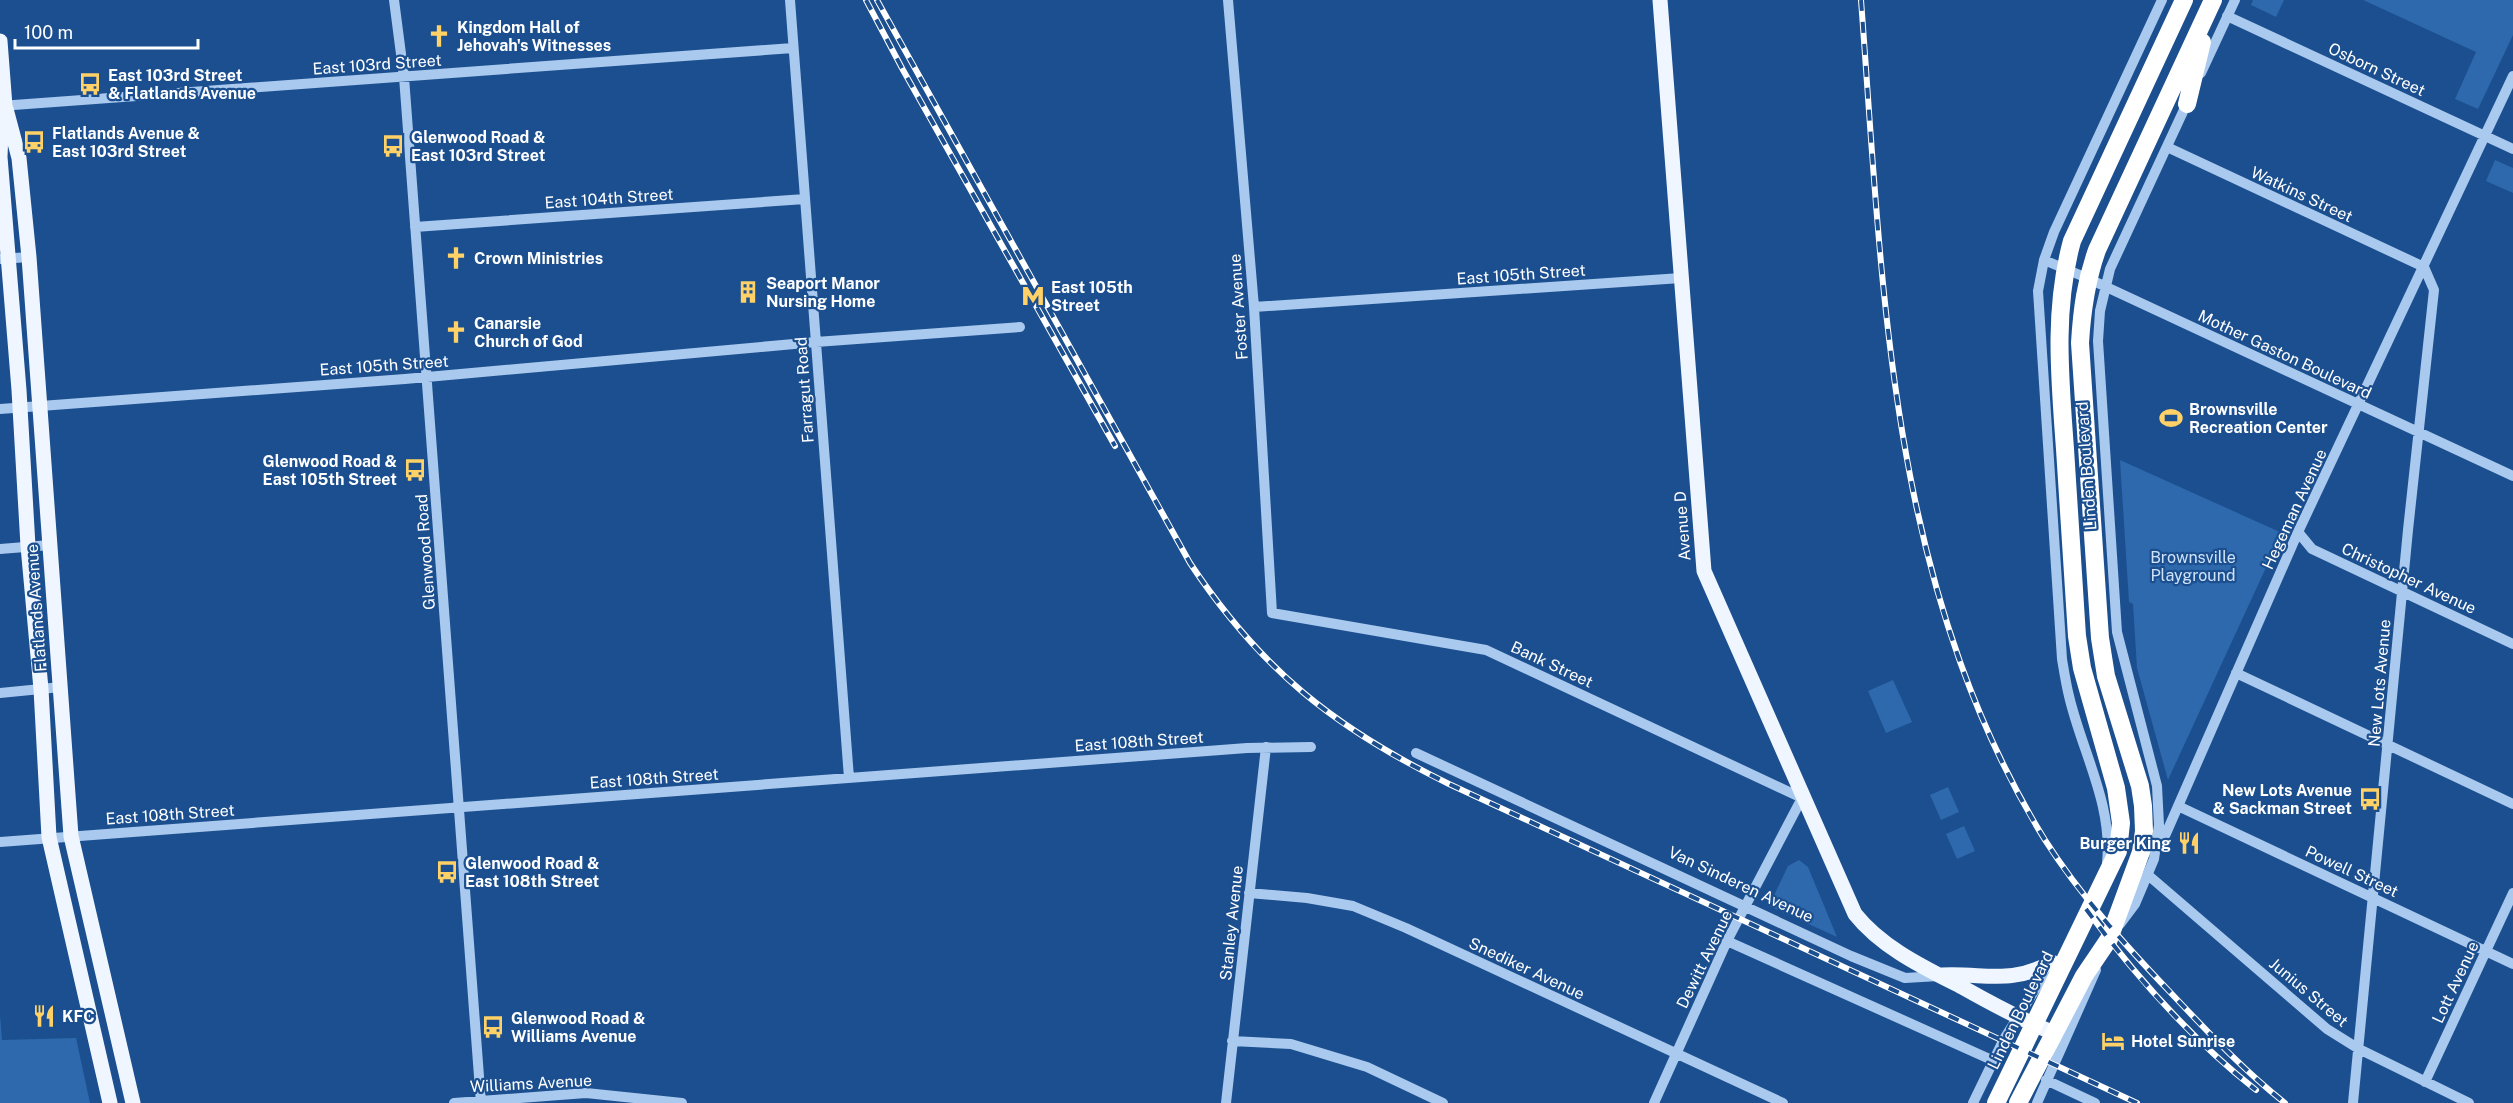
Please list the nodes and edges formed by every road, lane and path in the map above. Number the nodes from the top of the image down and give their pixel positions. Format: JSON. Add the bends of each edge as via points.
{"nodes":[{"id":1,"x":394,"y":0,"type":"edge"},
{"id":2,"x":790,"y":0,"type":"edge"},
{"id":3,"x":1228,"y":0,"type":"edge"},
{"id":4,"x":1660,"y":0,"type":"edge"},
{"id":5,"x":2162,"y":0,"type":"edge"},
{"id":6,"x":2184,"y":0,"type":"edge"},
{"id":7,"x":2213,"y":0,"type":"edge"},
{"id":8,"x":2235,"y":0,"type":"edge"},
{"id":9,"x":2228,"y":16,"type":"junction"},
{"id":10,"x":0,"y":41,"type":"edge"},
{"id":11,"x":793,"y":48,"type":"junction"},
{"id":12,"x":2513,"y":76,"type":"edge"},
{"id":13,"x":404,"y":77,"type":"junction"},
{"id":14,"x":2187,"y":104,"type":"junction"},
{"id":15,"x":2,"y":106,"type":"edge"},
{"id":16,"x":2485,"y":136,"type":"junction"},
{"id":17,"x":2167,"y":147,"type":"junction"},
{"id":18,"x":2513,"y":149,"type":"edge"},
{"id":19,"x":805,"y":199,"type":"junction"},
{"id":20,"x":415,"y":227,"type":"junction"},
{"id":21,"x":29,"y":257,"type":"junction"},
{"id":22,"x":4,"y":259,"type":"edge"},
{"id":23,"x":2044,"y":260,"type":"junction"},
{"id":24,"x":2424,"y":267,"type":"junction"},
{"id":25,"x":2064,"y":269,"type":"junction"},
{"id":26,"x":1682,"y":278,"type":"junction"},
{"id":27,"x":2087,"y":278,"type":"junction"},
{"id":28,"x":2105,"y":286,"type":"junction"},
{"id":29,"x":1254,"y":307,"type":"junction"},
{"id":30,"x":1020,"y":327,"type":"dead end"},
{"id":31,"x":816,"y":342,"type":"junction"},
{"id":32,"x":427,"y":377,"type":"junction"},
{"id":33,"x":2359,"y":405,"type":"junction"},
{"id":34,"x":39,"y":406,"type":"junction"},
{"id":35,"x":20,"y":407,"type":"junction"},
{"id":36,"x":0,"y":409,"type":"edge"},
{"id":37,"x":2418,"y":431,"type":"junction"},
{"id":38,"x":2513,"y":476,"type":"edge"},
{"id":39,"x":2298,"y":532,"type":"junction"},
{"id":40,"x":50,"y":545,"type":"junction"},
{"id":41,"x":28,"y":546,"type":"junction"},
{"id":42,"x":0,"y":549,"type":"edge"},
{"id":43,"x":2402,"y":592,"type":"junction"},
{"id":44,"x":1272,"y":613,"type":"joint"},
{"id":45,"x":2513,"y":644,"type":"edge"},
{"id":46,"x":2236,"y":673,"type":"junction"},
{"id":47,"x":61,"y":687,"type":"junction"},
{"id":48,"x":41,"y":689,"type":"junction"},
{"id":49,"x":0,"y":693,"type":"edge"},
{"id":50,"x":2388,"y":745,"type":"junction"},
{"id":51,"x":1266,"y":747,"type":"junction"},
{"id":52,"x":1311,"y":747,"type":"dead end"},
{"id":53,"x":1416,"y":753,"type":"dead end"},
{"id":54,"x":849,"y":778,"type":"junction"},
{"id":55,"x":1802,"y":798,"type":"junction"},
{"id":56,"x":2513,"y":804,"type":"edge"},
{"id":57,"x":2178,"y":806,"type":"junction"},
{"id":58,"x":459,"y":808,"type":"junction"},
{"id":59,"x":71,"y":836,"type":"junction"},
{"id":60,"x":49,"y":837,"type":"junction"},
{"id":61,"x":0,"y":842,"type":"edge"},
{"id":62,"x":2154,"y":859,"type":"junction"},
{"id":63,"x":2148,"y":875,"type":"junction"},
{"id":64,"x":2105,"y":879,"type":"junction"},
{"id":65,"x":1249,"y":893,"type":"junction"},
{"id":66,"x":2513,"y":893,"type":"edge"},
{"id":67,"x":2373,"y":898,"type":"junction"},
{"id":68,"x":1746,"y":906,"type":"junction"},
{"id":69,"x":2078,"y":934,"type":"junction"},
{"id":70,"x":2109,"y":939,"type":"junction"},
{"id":71,"x":1727,"y":941,"type":"junction"},
{"id":72,"x":2486,"y":951,"type":"junction"},
{"id":73,"x":2052,"y":962,"type":"junction"},
{"id":74,"x":2513,"y":964,"type":"edge"},
{"id":75,"x":1939,"y":975,"type":"junction"},
{"id":76,"x":2018,"y":1017,"type":"junction"},
{"id":77,"x":2036,"y":1025,"type":"junction"},
{"id":78,"x":2054,"y":1033,"type":"junction"},
{"id":79,"x":1232,"y":1041,"type":"junction"},
{"id":80,"x":2359,"y":1049,"type":"junction"},
{"id":81,"x":1677,"y":1053,"type":"junction"},
{"id":82,"x":1994,"y":1060,"type":"junction"},
{"id":83,"x":2046,"y":1080,"type":"junction"},
{"id":84,"x":2425,"y":1082,"type":"junction"},
{"id":85,"x":481,"y":1102,"type":"edge"},
{"id":86,"x":110,"y":1103,"type":"edge"},
{"id":87,"x":134,"y":1103,"type":"edge"},
{"id":88,"x":454,"y":1103,"type":"edge"},
{"id":89,"x":682,"y":1103,"type":"edge"},
{"id":90,"x":1226,"y":1103,"type":"edge"},
{"id":91,"x":1443,"y":1103,"type":"edge"},
{"id":92,"x":1654,"y":1103,"type":"edge"},
{"id":93,"x":1783,"y":1103,"type":"edge"},
{"id":94,"x":1973,"y":1103,"type":"edge"},
{"id":95,"x":1996,"y":1103,"type":"edge"},
{"id":96,"x":2018,"y":1103,"type":"edge"},
{"id":97,"x":2037,"y":1103,"type":"edge"},
{"id":98,"x":2095,"y":1103,"type":"edge"},
{"id":99,"x":2353,"y":1103,"type":"edge"},
{"id":100,"x":2469,"y":1103,"type":"edge"}],
"edges":[{"from":1,"to":13,"type":"street","name":"Glenwood Road"},
{"from":2,"to":11,"type":"street","name":"Farragut Road"},
{"from":3,"to":29,"type":"street","name":"Foster Avenue"},
{"from":4,"to":26,"type":"main road","name":"Avenue D"},
{"from":5,"to":23,"type":"street","name":"Linden Boulevard"},
{"from":6,"to":25,"type":"highway","name":"Linden Boulevard","via":[[2072,241]]},
{"from":7,"to":14,"type":"highway"},
{"from":7,"to":27,"type":"highway","name":"Linden Boulevard"},
{"from":8,"to":9,"type":"street","name":"Linden Boulevard"},
{"from":9,"to":14,"type":"street","name":"Linden Boulevard"},
{"from":9,"to":16,"type":"street","name":"Osborn Street"},
{"from":10,"to":15,"type":"main road","name":"Flatlands Avenue"},
{"from":11,"to":13,"type":"street","name":"East 103rd Street"},
{"from":11,"to":19,"type":"street","name":"Farragut Road"},
{"from":12,"to":16,"type":"street","name":"Hegeman Avenue"},
{"from":13,"to":15,"type":"street","name":"East 103rd Street"},
{"from":13,"to":20,"type":"street","name":"Glenwood Road"},
{"from":14,"to":17,"type":"street","name":"Linden Boulevard"},
{"from":15,"to":21,"type":"main road","name":"Flatlands Avenue","via":[[19,158]]},
{"from":15,"to":22,"type":"main road","name":"Flatlands Avenue"},
{"from":16,"to":18,"type":"street","name":"Osborn Street"},
{"from":16,"to":24,"type":"street","name":"Hegeman Avenue"},
{"from":17,"to":24,"type":"street","name":"Watkins Street"},
{"from":17,"to":28,"type":"street","name":"Linden Boulevard"},
{"from":19,"to":20,"type":"street","name":"East 104th Street"},
{"from":19,"to":31,"type":"street","name":"Farragut Road"},
{"from":20,"to":32,"type":"street","name":"Glenwood Road"},
{"from":21,"to":22,"type":"street"},
{"from":21,"to":34,"type":"main road","name":"Flatlands Avenue"},
{"from":22,"to":35,"type":"main road","name":"Flatlands Avenue"},
{"from":23,"to":25,"type":"street","name":"Mother Gaston Boulevard"},
{"from":23,"to":64,"type":"street","name":"Linden Boulevard","via":[[2038,291],[2039,329],[2062,659],[2069,696],[2100,791],[2109,846]]},
{"from":24,"to":33,"type":"street","name":"Hegeman Avenue"},
{"from":24,"to":37,"type":"street","name":"New Lots Avenue","via":[[2434,290]]},
{"from":25,"to":27,"type":"street","name":"Mother Gaston Boulevard"},
{"from":25,"to":64,"type":"highway","name":"Linden Boulevard","via":[[2059,364],[2077,636],[2082,668],[2116,788],[2121,824],[2118,851]]},
{"from":26,"to":29,"type":"street","name":"East 105th Street"},
{"from":26,"to":55,"type":"main road","name":"Avenue D","via":[[1704,571]]},
{"from":27,"to":28,"type":"street","name":"Mother Gaston Boulevard"},
{"from":27,"to":70,"type":"highway","name":"Linden Boulevard","via":[[2080,342],[2100,639],[2106,676],[2138,779],[2144,814],[2138,864]]},
{"from":28,"to":33,"type":"street","name":"Mother Gaston Boulevard"},
{"from":28,"to":62,"type":"street","name":"Linden Boulevard","via":[[2098,342],[2117,632],[2157,786],[2159,825]]},
{"from":29,"to":44,"type":"street","name":"Foster Avenue"},
{"from":30,"to":31,"type":"street","name":"East 105th Street"},
{"from":31,"to":32,"type":"street","name":"East 105th Street"},
{"from":31,"to":54,"type":"street","name":"Farragut Road"},
{"from":32,"to":34,"type":"street","name":"East 105th Street"},
{"from":32,"to":58,"type":"street","name":"Glenwood Road"},
{"from":33,"to":37,"type":"street","name":"Mother Gaston Boulevard"},
{"from":33,"to":39,"type":"street","name":"Hegeman Avenue"},
{"from":34,"to":35,"type":"street","name":"East 105th Street"},
{"from":34,"to":40,"type":"main road","name":"Flatlands Avenue"},
{"from":35,"to":36,"type":"street","name":"East 105th Street"},
{"from":35,"to":41,"type":"main road","name":"Flatlands Avenue"},
{"from":37,"to":38,"type":"street","name":"Mother Gaston Boulevard"},
{"from":37,"to":43,"type":"street","name":"New Lots Avenue"},
{"from":39,"to":43,"type":"street","name":"Christopher Avenue","via":[[2312,549]]},
{"from":39,"to":46,"type":"street","name":"Hegeman Avenue"},
{"from":40,"to":41,"type":"street"},
{"from":40,"to":47,"type":"main road","name":"Flatlands Avenue"},
{"from":41,"to":42,"type":"street"},
{"from":41,"to":48,"type":"main road","name":"Flatlands Avenue"},
{"from":43,"to":45,"type":"street","name":"Christopher Avenue"},
{"from":43,"to":50,"type":"street","name":"New Lots Avenue"},
{"from":44,"to":55,"type":"street","name":"Bank Street","via":[[1486,650]]},
{"from":46,"to":50,"type":"street"},
{"from":46,"to":57,"type":"street","name":"Hegeman Avenue"},
{"from":47,"to":48,"type":"street"},
{"from":47,"to":59,"type":"main road","name":"Flatlands Avenue"},
{"from":48,"to":49,"type":"street"},
{"from":48,"to":60,"type":"main road","name":"Flatlands Avenue"},
{"from":50,"to":56,"type":"street"},
{"from":50,"to":67,"type":"street","name":"New Lots Avenue"},
{"from":51,"to":52,"type":"street","name":"East 108th Street"},
{"from":51,"to":54,"type":"street","name":"East 108th Street"},
{"from":51,"to":65,"type":"street","name":"Stanley Avenue"},
{"from":53,"to":68,"type":"street","name":"Van Sinderen Avenue"},
{"from":54,"to":58,"type":"street","name":"East 108th Street"},
{"from":55,"to":68,"type":"street","name":"Dewitt Avenue"},
{"from":55,"to":75,"type":"main road","name":"Avenue D","via":[[1855,914],[1894,950]]},
{"from":57,"to":62,"type":"street","name":"Hegeman Avenue"},
{"from":57,"to":67,"type":"street","name":"Powell Street"},
{"from":58,"to":59,"type":"street","name":"East 108th Street"},
{"from":58,"to":85,"type":"street","name":"Glenwood Road"},
{"from":59,"to":60,"type":"street","name":"East 108th Street"},
{"from":59,"to":87,"type":"main road","name":"Flatlands Avenue"},
{"from":60,"to":61,"type":"street","name":"East 108th Street"},
{"from":60,"to":86,"type":"main road","name":"Flatlands Avenue"},
{"from":62,"to":63,"type":"street","name":"Linden Boulevard"},
{"from":63,"to":70,"type":"street","name":"Linden Boulevard","via":[[2135,904]]},
{"from":63,"to":80,"type":"street","name":"Junius Street","via":[[2327,1029]]},
{"from":64,"to":69,"type":"highway","name":"Linden Boulevard"},
{"from":65,"to":79,"type":"street","name":"Stanley Avenue"},
{"from":65,"to":81,"type":"street","name":"Snediker Avenue","via":[[1307,897],[1353,906]]},
{"from":66,"to":72,"type":"street","name":"Lott Avenue"},
{"from":67,"to":72,"type":"street","name":"Powell Street"},
{"from":67,"to":80,"type":"street","name":"New Lots Avenue"},
{"from":68,"to":71,"type":"street","name":"Dewitt Avenue"},
{"from":68,"to":75,"type":"street","name":"Van Sinderen Avenue","via":[[1898,976]]},
{"from":69,"to":73,"type":"street","name":"Linden Boulevard"},
{"from":69,"to":77,"type":"highway","name":"Linden Boulevard"},
{"from":70,"to":78,"type":"highway","name":"Linden Boulevard"},
{"from":70,"to":83,"type":"street","name":"Linden Boulevard"},
{"from":71,"to":81,"type":"street","name":"Dewitt Avenue"},
{"from":71,"to":82,"type":"street"},
{"from":72,"to":74,"type":"street","name":"Powell Street"},
{"from":72,"to":84,"type":"street","name":"Lott Avenue"},
{"from":73,"to":75,"type":"main road","via":[[2029,974],[2010,978]]},
{"from":73,"to":76,"type":"street","name":"Linden Boulevard"},
{"from":75,"to":76,"type":"main road"},
{"from":76,"to":77,"type":"main road"},
{"from":76,"to":82,"type":"street","name":"Linden Boulevard"},
{"from":77,"to":78,"type":"main road"},
{"from":77,"to":95,"type":"highway","name":"Linden Boulevard"},
{"from":78,"to":96,"type":"highway","name":"Linden Boulevard"},
{"from":79,"to":90,"type":"street","name":"Stanley Avenue"},
{"from":79,"to":91,"type":"street","via":[[1291,1044],[1367,1067]]},
{"from":80,"to":84,"type":"street","name":"Junius Street"},
{"from":80,"to":99,"type":"street","name":"New Lots Avenue"},
{"from":81,"to":92,"type":"street","name":"Dewitt Avenue"},
{"from":81,"to":93,"type":"street","name":"Snediker Avenue"},
{"from":82,"to":94,"type":"street","name":"Linden Boulevard"},
{"from":83,"to":97,"type":"street","name":"Linden Boulevard"},
{"from":83,"to":98,"type":"street"},
{"from":84,"to":100,"type":"street","name":"Junius Street"},
{"from":85,"to":88,"type":"street","name":"Williams Avenue"},
{"from":85,"to":89,"type":"street","name":"Williams Avenue","via":[[586,1093]]}]}
